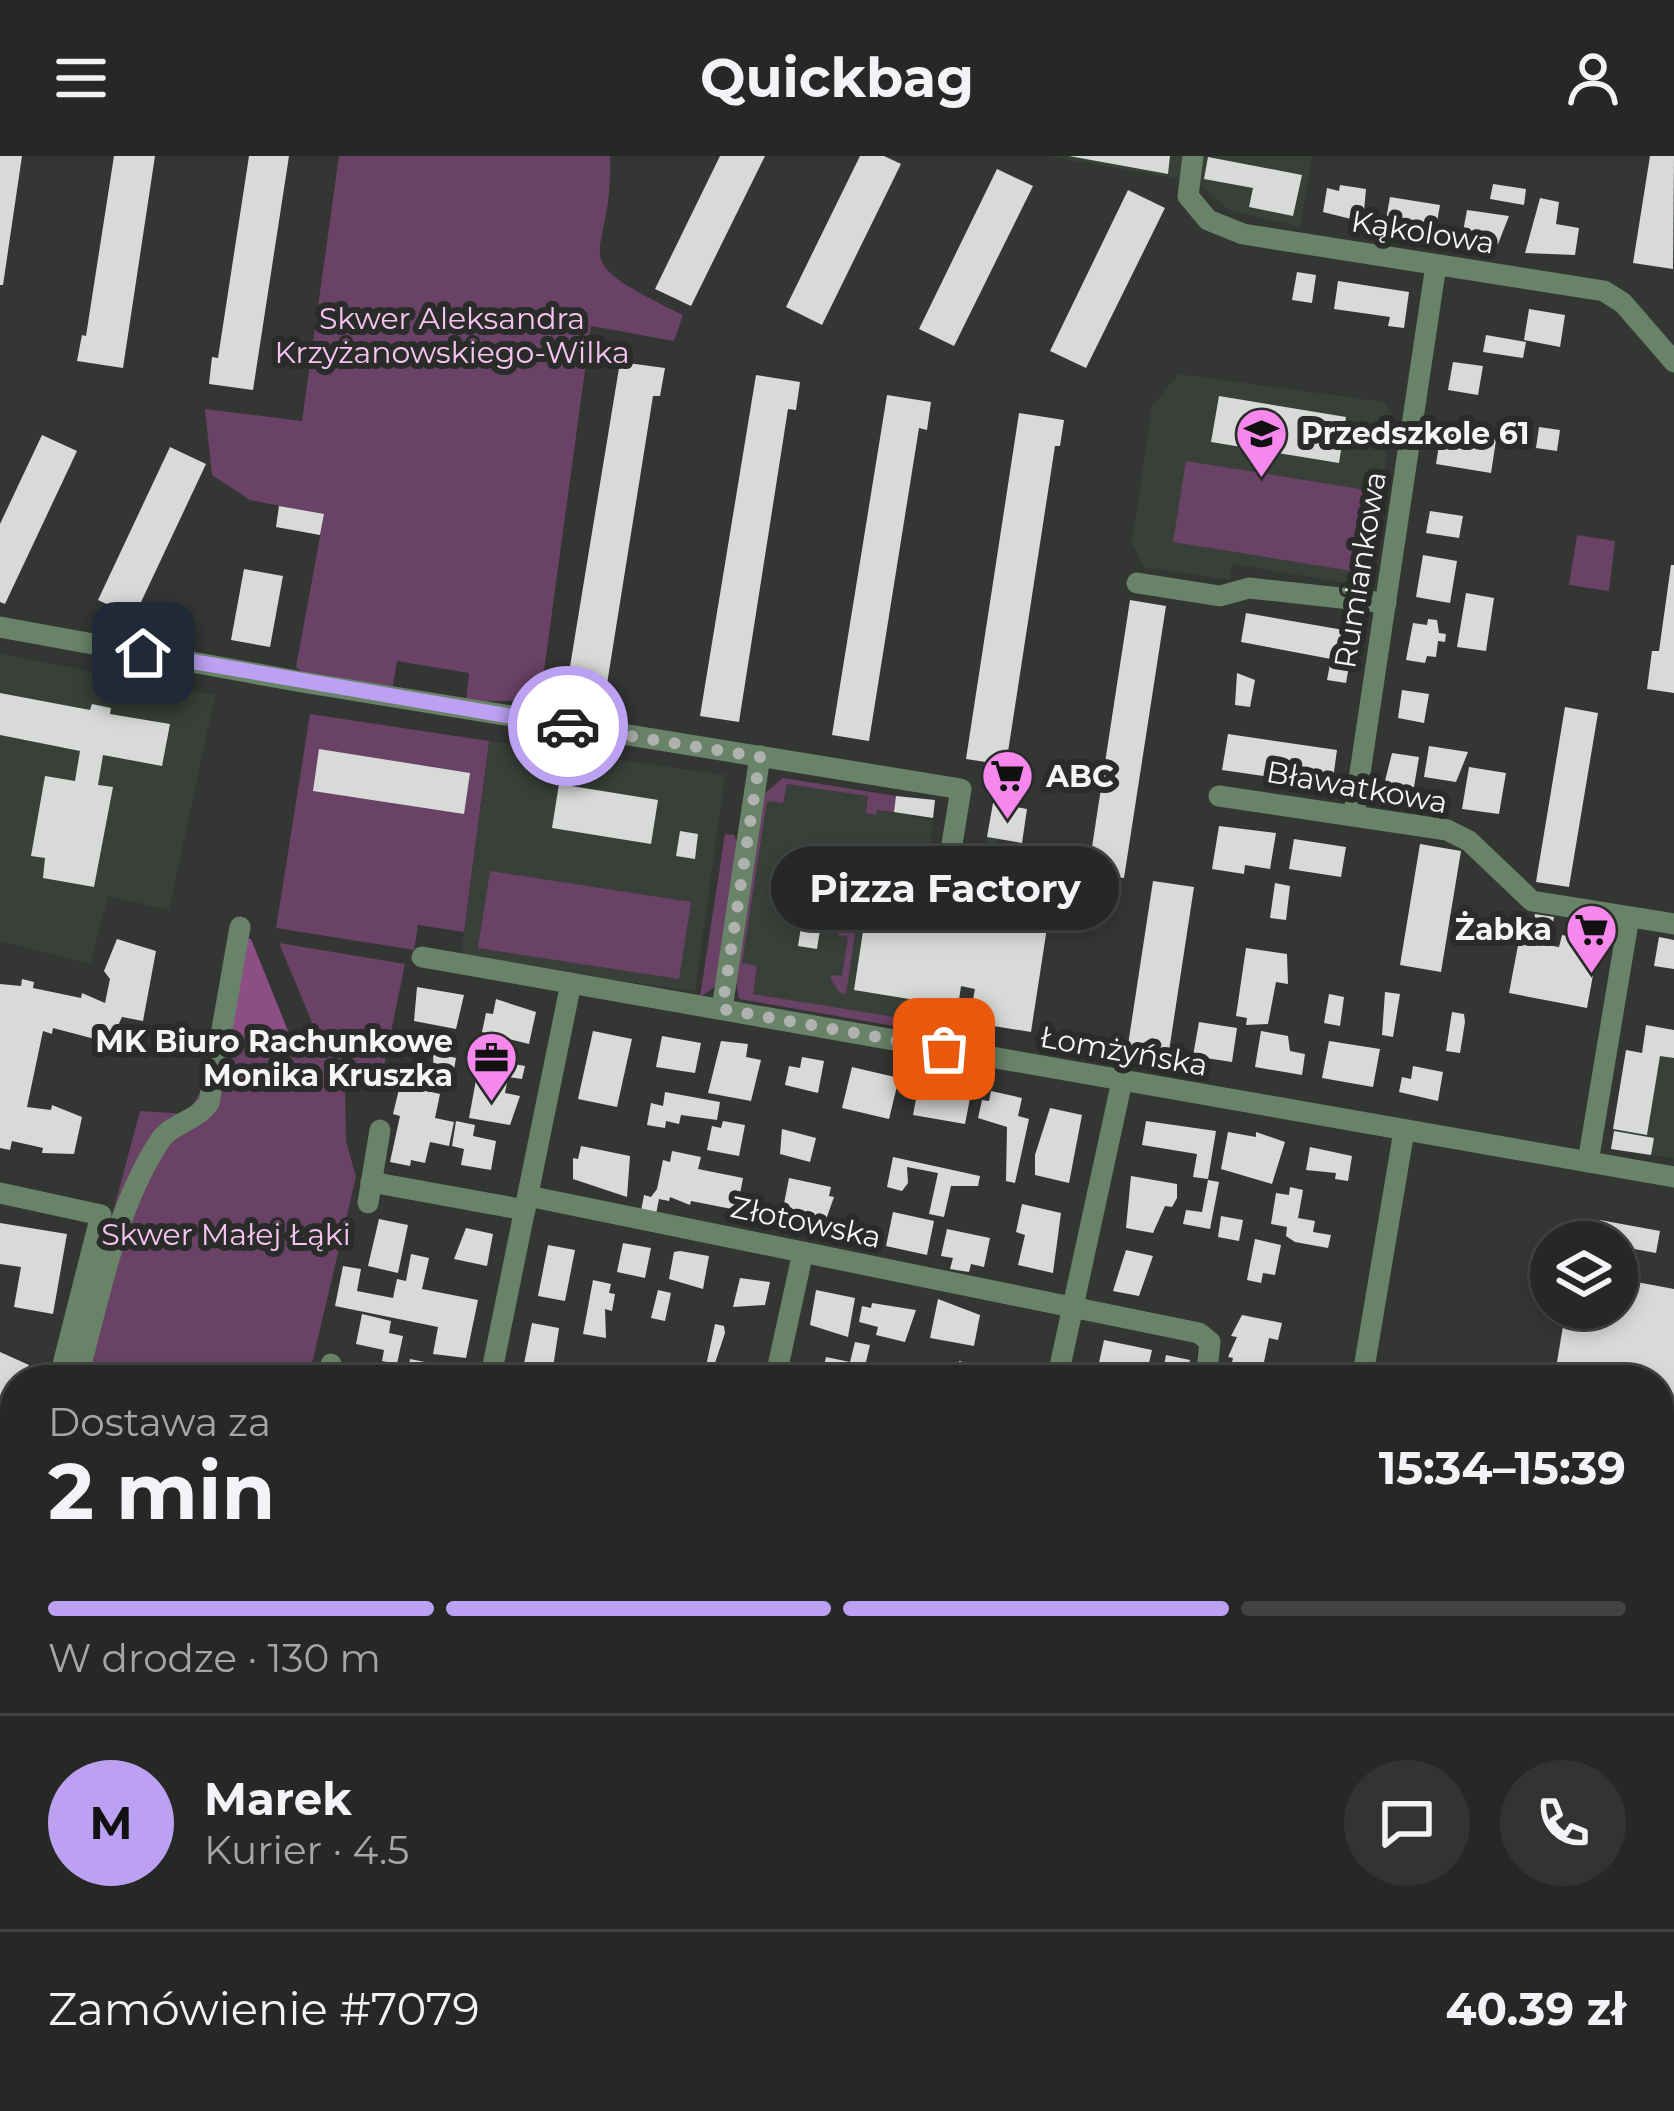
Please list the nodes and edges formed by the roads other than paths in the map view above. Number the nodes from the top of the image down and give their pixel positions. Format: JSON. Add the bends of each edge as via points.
{"nodes":[{"id":1,"x":1193,"y":156,"type":"edge"},
{"id":2,"x":1436,"y":265,"type":"junction"},
{"id":3,"x":1674,"y":362,"type":"edge"},
{"id":4,"x":1137,"y":583,"type":"dead end"},
{"id":5,"x":1385,"y":603,"type":"junction"},
{"id":6,"x":0,"y":627,"type":"edge"},
{"id":7,"x":760,"y":757,"type":"junction"},
{"id":8,"x":1219,"y":796,"type":"dead end"},
{"id":9,"x":1354,"y":813,"type":"junction"},
{"id":10,"x":952,"y":844,"type":"dead end"},
{"id":11,"x":1629,"y":917,"type":"junction"},
{"id":12,"x":1674,"y":923,"type":"edge"},
{"id":13,"x":240,"y":927,"type":"dead end"},
{"id":14,"x":422,"y":957,"type":"dead end"},
{"id":15,"x":571,"y":983,"type":"junction"},
{"id":16,"x":722,"y":1009,"type":"junction"},
{"id":17,"x":1122,"y":1081,"type":"junction"},
{"id":18,"x":380,"y":1130,"type":"dead end"},
{"id":19,"x":1404,"y":1131,"type":"junction"},
{"id":20,"x":1588,"y":1162,"type":"junction"},
{"id":21,"x":1674,"y":1177,"type":"edge"},
{"id":22,"x":0,"y":1193,"type":"edge"},
{"id":23,"x":526,"y":1203,"type":"junction"},
{"id":24,"x":803,"y":1252,"type":"junction"},
{"id":25,"x":1073,"y":1307,"type":"junction"},
{"id":26,"x":63,"y":1365,"type":"edge"},
{"id":27,"x":81,"y":1365,"type":"edge"},
{"id":28,"x":493,"y":1365,"type":"edge"},
{"id":29,"x":778,"y":1365,"type":"edge"},
{"id":30,"x":1061,"y":1365,"type":"edge"},
{"id":31,"x":1208,"y":1365,"type":"edge"},
{"id":32,"x":1365,"y":1365,"type":"edge"}],
"edges":[{"from":1,"to":2,"type":"street","name":"Kąkolowa","via":[[1188,196],[1208,220],[1243,234]]},
{"from":2,"to":3,"type":"street","name":"Kąkolowa","via":[[1604,291]]},
{"from":2,"to":5,"type":"street","name":"Rumiankowa"},
{"from":4,"to":5,"type":"street","via":[[1220,596],[1249,588]]},
{"from":5,"to":9,"type":"street","name":"Rumiankowa"},
{"from":6,"to":7,"type":"street"},
{"from":7,"to":10,"type":"street","via":[[961,789]]},
{"from":7,"to":16,"type":"street"},
{"from":8,"to":9,"type":"street","name":"Bławatkowa"},
{"from":9,"to":11,"type":"street","name":"Bławatkowa","via":[[1447,830],[1532,901]]},
{"from":11,"to":12,"type":"street","name":"Bławatkowa"},
{"from":11,"to":20,"type":"street"},
{"from":13,"to":27,"type":"street","via":[[209,1102],[196,1120],[163,1136],[140,1179]]},
{"from":14,"to":15,"type":"street","name":"Łomżyńska"},
{"from":15,"to":16,"type":"street","name":"Łomżyńska"},
{"from":15,"to":23,"type":"street"},
{"from":16,"to":17,"type":"street","name":"Łomżyńska"},
{"from":17,"to":19,"type":"street","name":"Łomżyńska"},
{"from":17,"to":25,"type":"street"},
{"from":18,"to":23,"type":"street","name":"Złotowska","via":[[369,1192]]},
{"from":19,"to":20,"type":"street","name":"Łomżyńska"},
{"from":19,"to":32,"type":"street"},
{"from":20,"to":21,"type":"street","name":"Łomżyńska"},
{"from":22,"to":26,"type":"street","via":[[101,1215]]},
{"from":23,"to":24,"type":"street","name":"Złotowska"},
{"from":23,"to":28,"type":"street"},
{"from":24,"to":25,"type":"street","name":"Złotowska"},
{"from":24,"to":29,"type":"street"},
{"from":25,"to":30,"type":"street"},
{"from":25,"to":31,"type":"street","name":"Złotowska","via":[[1199,1333],[1210,1342]]}]}
